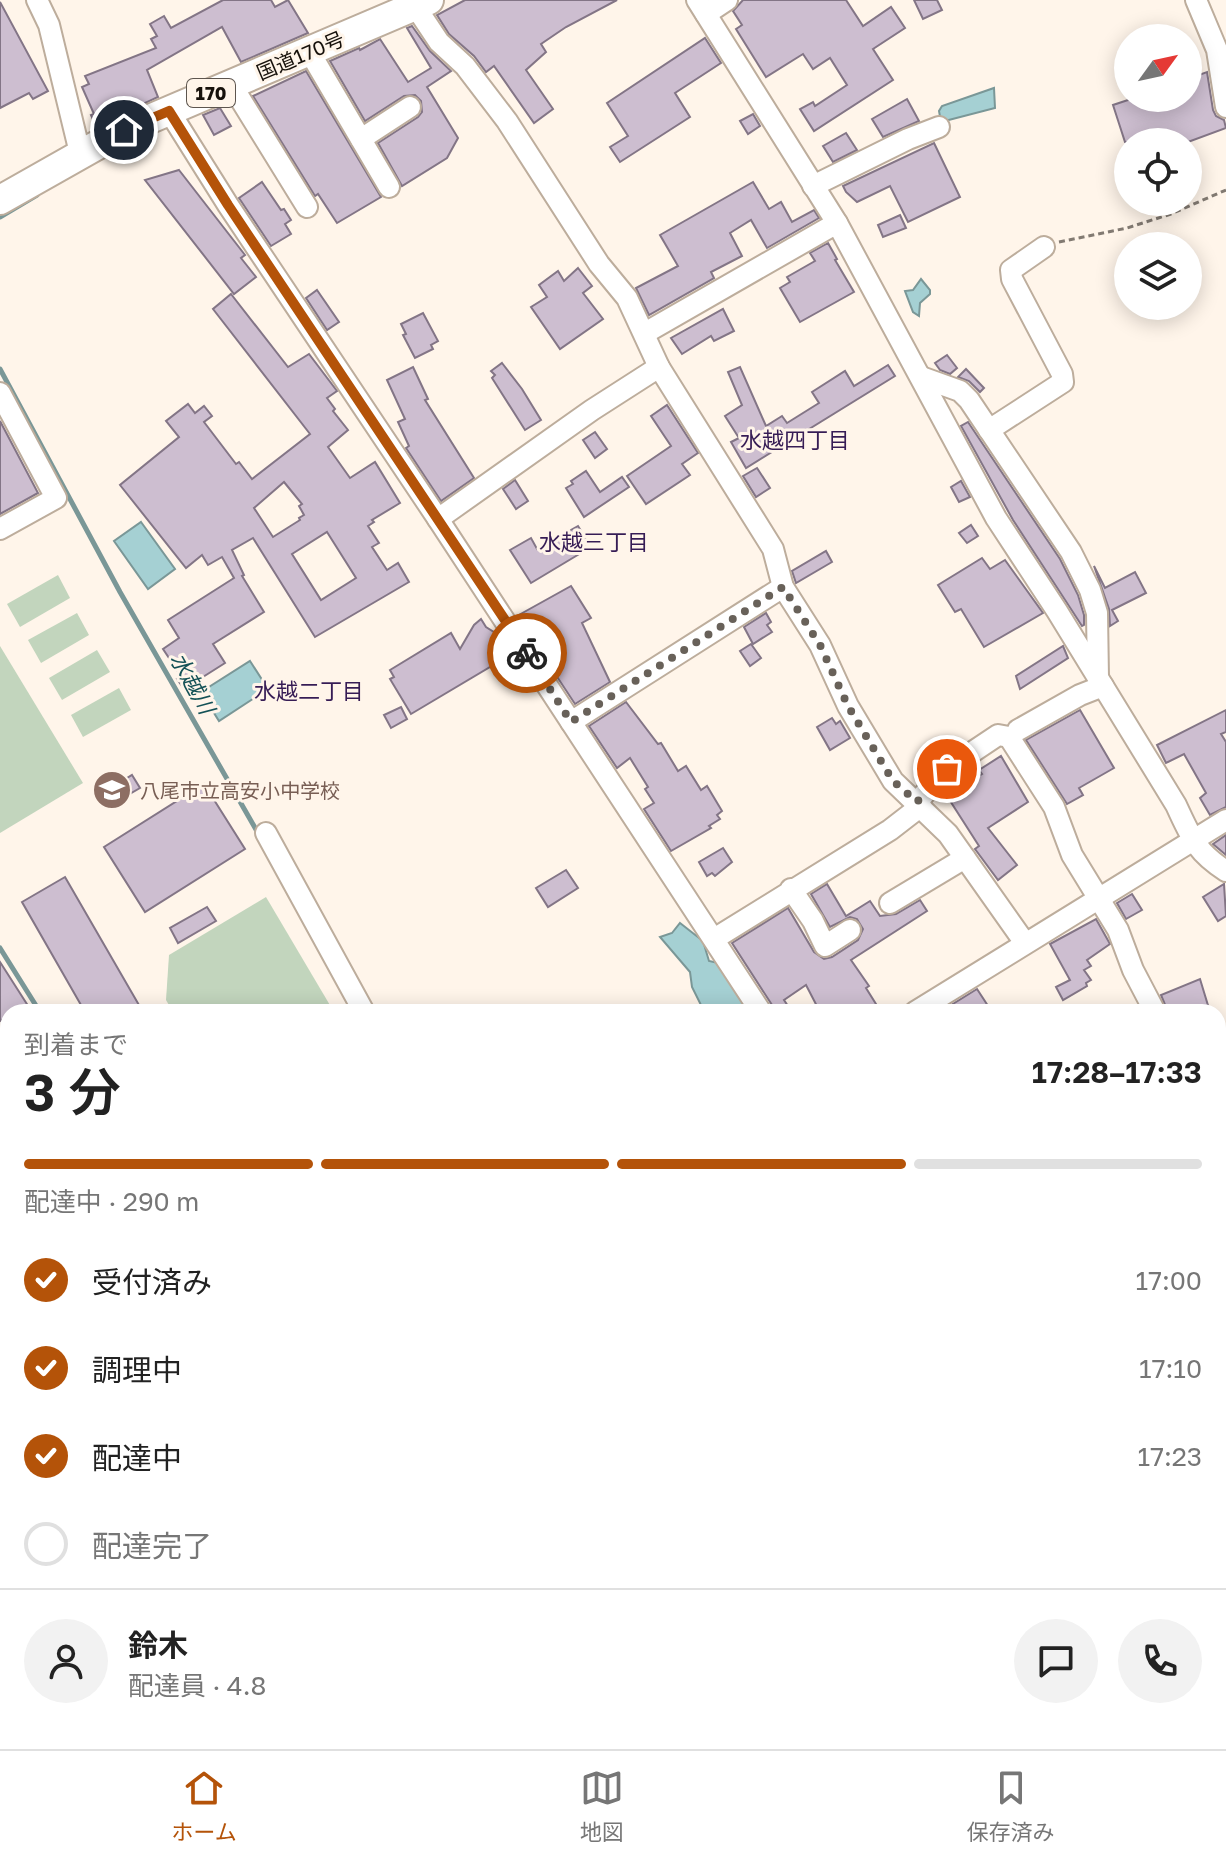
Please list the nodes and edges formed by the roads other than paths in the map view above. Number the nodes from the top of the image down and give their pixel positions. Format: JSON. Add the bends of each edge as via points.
{"nodes":[{"id":1,"x":37,"y":0,"type":"edge"},
{"id":2,"x":727,"y":0,"type":"edge"},
{"id":3,"x":1196,"y":0,"type":"edge"},
{"id":4,"x":418,"y":2,"type":"edge"},
{"id":5,"x":701,"y":7,"type":"edge"},
{"id":6,"x":309,"y":51,"type":"junction"},
{"id":7,"x":231,"y":84,"type":"junction"},
{"id":8,"x":410,"y":107,"type":"dead end"},
{"id":9,"x":1226,"y":107,"type":"edge"},
{"id":10,"x":169,"y":111,"type":"junction"},
{"id":11,"x":939,"y":127,"type":"dead end"},
{"id":12,"x":361,"y":139,"type":"junction"},
{"id":13,"x":80,"y":153,"type":"junction"},
{"id":14,"x":813,"y":186,"type":"junction"},
{"id":15,"x":389,"y":187,"type":"dead end"},
{"id":16,"x":0,"y":200,"type":"edge"},
{"id":17,"x":307,"y":207,"type":"dead end"},
{"id":18,"x":837,"y":223,"type":"junction"},
{"id":19,"x":1044,"y":247,"type":"road end"},
{"id":20,"x":645,"y":333,"type":"junction"},
{"id":21,"x":659,"y":367,"type":"junction"},
{"id":22,"x":921,"y":377,"type":"junction"},
{"id":23,"x":0,"y":393,"type":"edge"},
{"id":24,"x":989,"y":430,"type":"junction"},
{"id":25,"x":438,"y":519,"type":"junction"},
{"id":26,"x":0,"y":529,"type":"edge"},
{"id":27,"x":783,"y":587,"type":"junction"},
{"id":28,"x":1100,"y":682,"type":"junction"},
{"id":29,"x":571,"y":722,"type":"junction"},
{"id":30,"x":1018,"y":730,"type":"dead end"},
{"id":31,"x":919,"y":804,"type":"junction"},
{"id":32,"x":1226,"y":820,"type":"edge"},
{"id":33,"x":266,"y":833,"type":"dead end"},
{"id":34,"x":1193,"y":840,"type":"junction"},
{"id":35,"x":965,"y":858,"type":"junction"},
{"id":36,"x":1226,"y":871,"type":"edge"},
{"id":37,"x":791,"y":889,"type":"junction"},
{"id":38,"x":1098,"y":898,"type":"junction"},
{"id":39,"x":890,"y":903,"type":"dead end"},
{"id":40,"x":850,"y":930,"type":"dead end"},
{"id":41,"x":714,"y":939,"type":"junction"},
{"id":42,"x":1025,"y":943,"type":"junction"},
{"id":43,"x":360,"y":1004,"type":"edge"},
{"id":44,"x":756,"y":1004,"type":"edge"},
{"id":45,"x":928,"y":1004,"type":"edge"},
{"id":46,"x":1151,"y":1004,"type":"edge"}],
"edges":[{"from":1,"to":13,"type":"street","via":[[49,25]]},
{"from":2,"to":5,"type":"street"},
{"from":3,"to":9,"type":"street","via":[[1217,50]]},
{"from":4,"to":6,"type":"highway","name":"国道170号","number":"170"},
{"from":4,"to":20,"type":"street","via":[[439,42],[465,66],[507,121],[599,264],[627,298]]},
{"from":5,"to":14,"type":"street"},
{"from":6,"to":7,"type":"highway","name":"国道170号","number":"170"},
{"from":6,"to":12,"type":"street"},
{"from":7,"to":10,"type":"highway","name":"国道170号","number":"170"},
{"from":7,"to":17,"type":"street"},
{"from":8,"to":12,"type":"street"},
{"from":10,"to":13,"type":"highway","name":"国道170号","number":"170"},
{"from":10,"to":25,"type":"street"},
{"from":11,"to":14,"type":"street"},
{"from":12,"to":15,"type":"street"},
{"from":13,"to":16,"type":"highway","name":"国道170号","number":"170"},
{"from":14,"to":18,"type":"street"},
{"from":18,"to":20,"type":"street"},
{"from":18,"to":22,"type":"street"},
{"from":19,"to":24,"type":"street","via":[[1011,270],[1012,279],[1063,382]]},
{"from":20,"to":21,"type":"street"},
{"from":21,"to":25,"type":"street"},
{"from":21,"to":27,"type":"street","via":[[773,549]]},
{"from":22,"to":24,"type":"street","via":[[960,391]]},
{"from":22,"to":28,"type":"street","via":[[996,518]]},
{"from":23,"to":26,"type":"street","via":[[56,498]]},
{"from":24,"to":28,"type":"street","via":[[1071,552],[1090,590],[1097,613]]},
{"from":25,"to":29,"type":"street"},
{"from":27,"to":29,"type":"street"},
{"from":27,"to":31,"type":"street","via":[[893,781]]},
{"from":28,"to":30,"type":"street"},
{"from":28,"to":34,"type":"street"},
{"from":29,"to":41,"type":"street"},
{"from":31,"to":35,"type":"street"},
{"from":31,"to":37,"type":"street","via":[[890,830]]},
{"from":31,"to":38,"type":"street","via":[[947,769],[998,735],[1009,737],[1054,807],[1072,855]]},
{"from":32,"to":34,"type":"street"},
{"from":33,"to":43,"type":"street"},
{"from":34,"to":36,"type":"street","via":[[1205,858]]},
{"from":34,"to":38,"type":"street"},
{"from":35,"to":39,"type":"street"},
{"from":35,"to":42,"type":"street"},
{"from":37,"to":40,"type":"street","via":[[825,946]]},
{"from":37,"to":41,"type":"street"},
{"from":38,"to":42,"type":"street"},
{"from":38,"to":46,"type":"street"},
{"from":41,"to":44,"type":"street"},
{"from":42,"to":45,"type":"street"}]}
